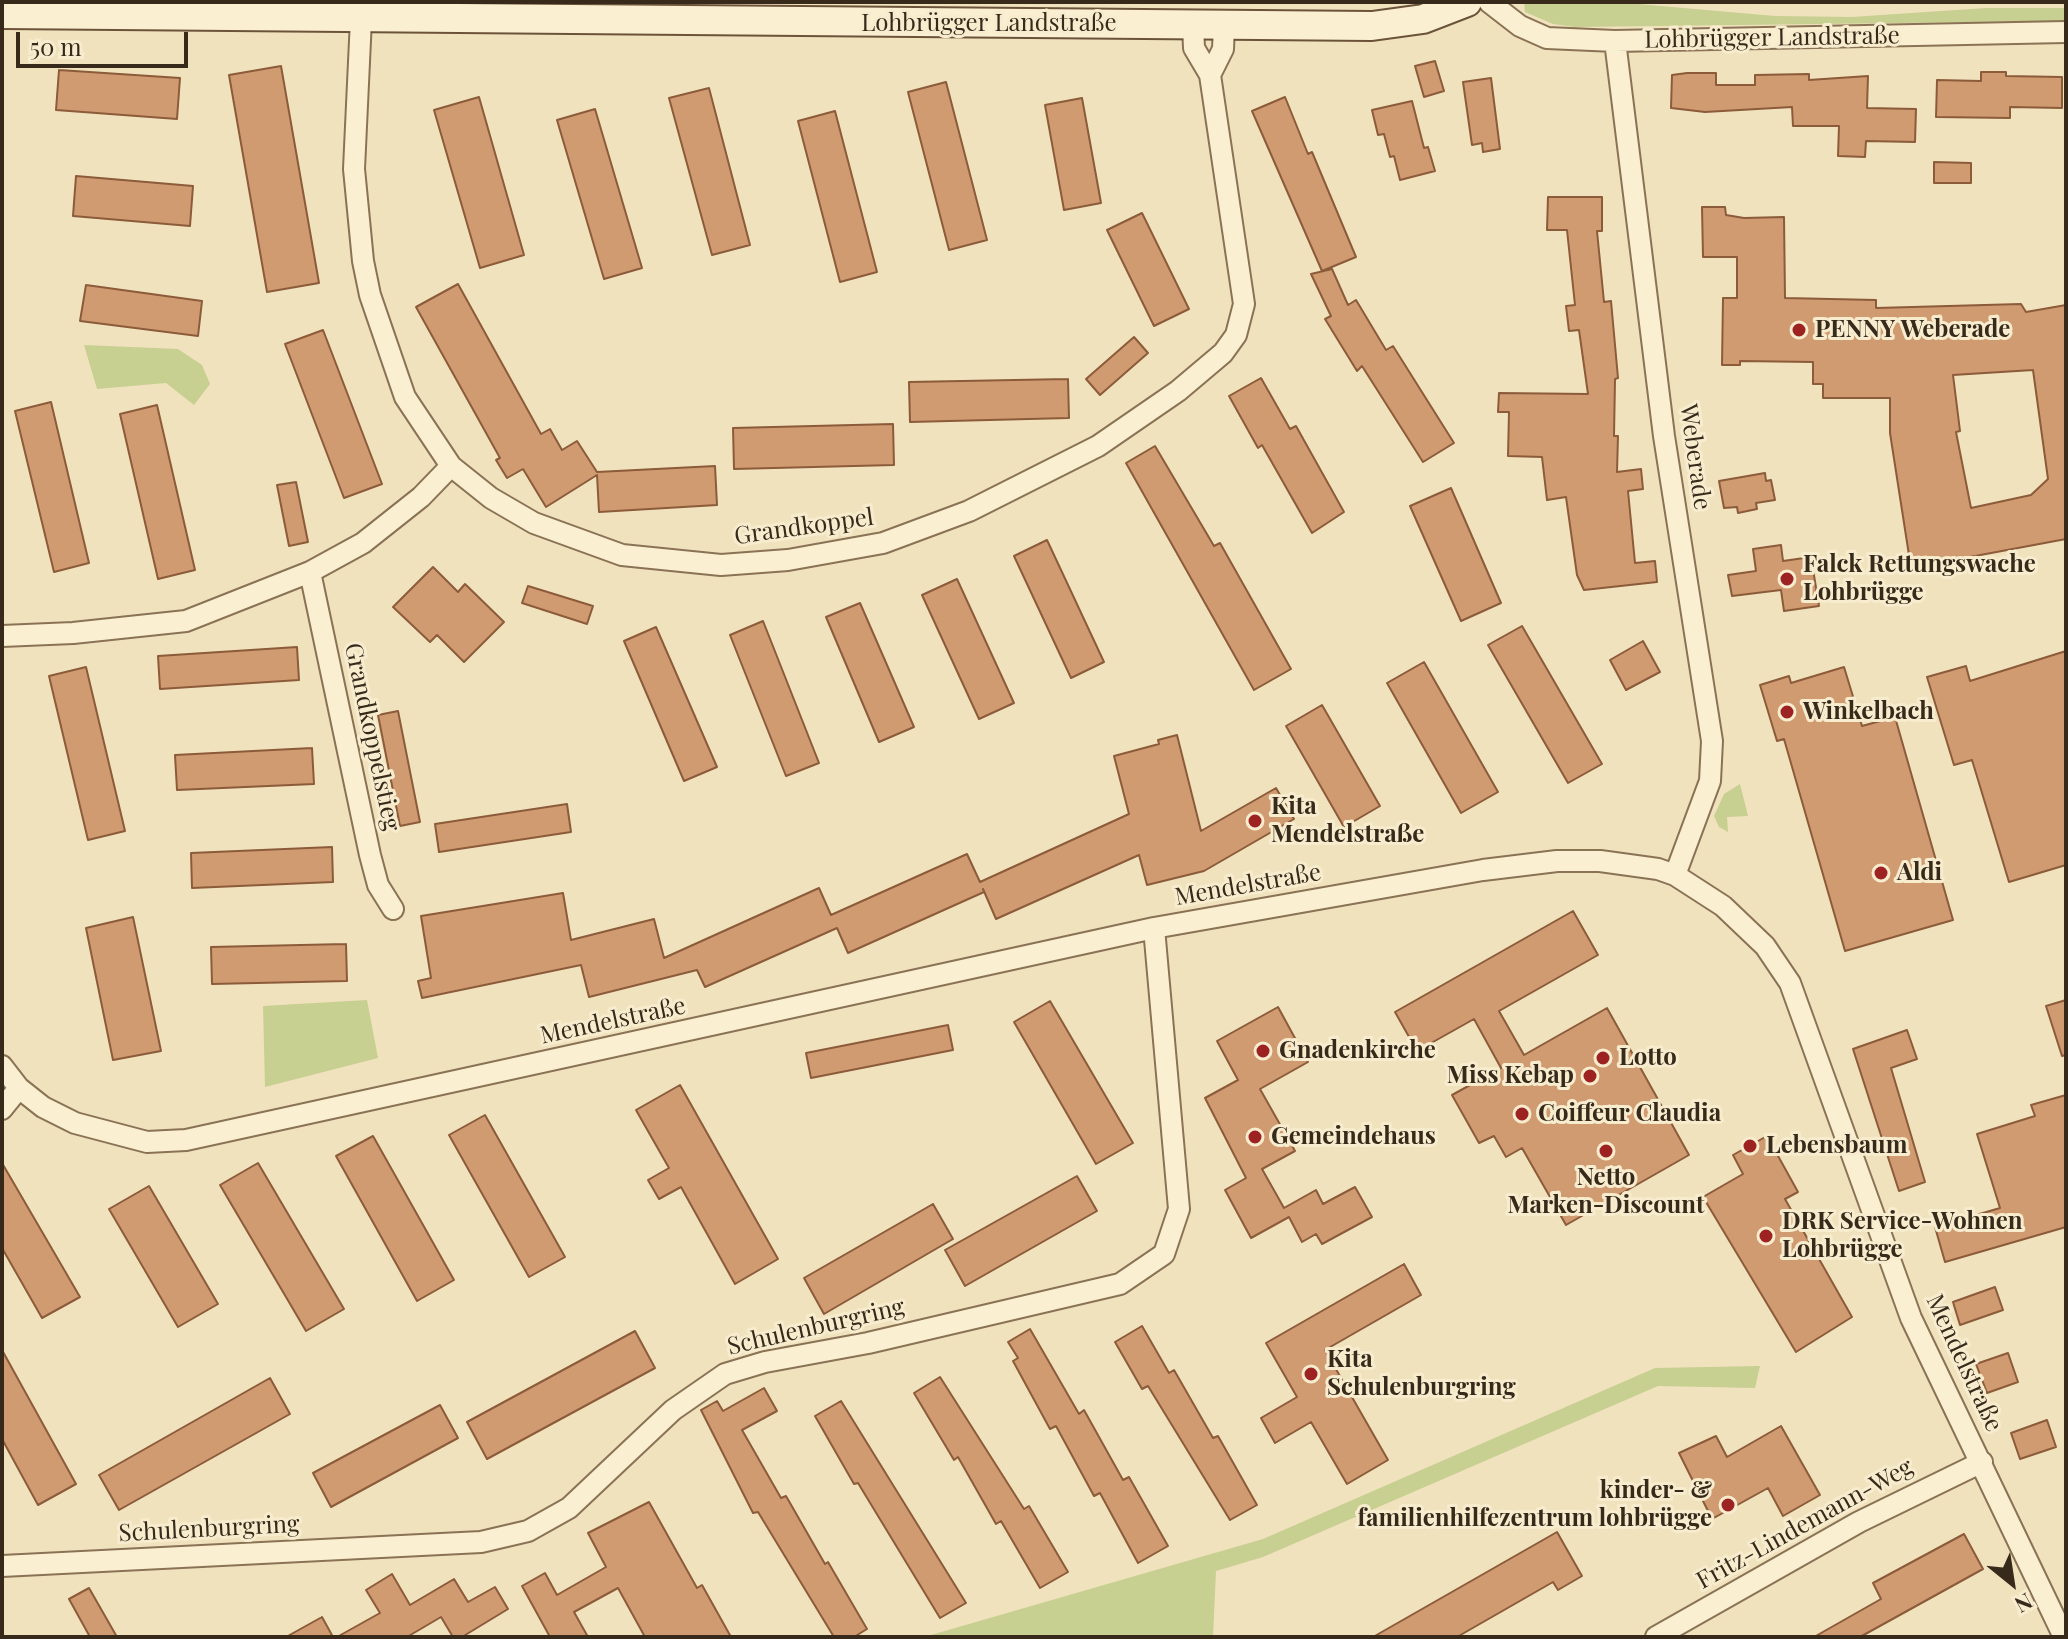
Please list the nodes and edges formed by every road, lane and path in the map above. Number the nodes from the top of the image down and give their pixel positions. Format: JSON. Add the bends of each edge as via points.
{"nodes":[{"id":1,"x":1403,"y":2,"type":"edge"},
{"id":2,"x":1467,"y":2,"type":"edge"},
{"id":3,"x":1489,"y":2,"type":"edge"},
{"id":4,"x":2,"y":14,"type":"edge"},
{"id":5,"x":361,"y":19,"type":"junction"},
{"id":6,"x":1193,"y":25,"type":"junction"},
{"id":7,"x":1224,"y":25,"type":"junction"},
{"id":8,"x":1351,"y":26,"type":"junction"},
{"id":9,"x":2066,"y":32,"type":"edge"},
{"id":10,"x":1615,"y":41,"type":"junction"},
{"id":11,"x":1210,"y":75,"type":"junction"},
{"id":12,"x":451,"y":466,"type":"junction"},
{"id":13,"x":310,"y":572,"type":"junction"},
{"id":14,"x":2,"y":636,"type":"edge"},
{"id":15,"x":1675,"y":875,"type":"junction"},
{"id":16,"x":393,"y":909,"type":"dead end"},
{"id":17,"x":1154,"y":928,"type":"junction"},
{"id":18,"x":2,"y":1066,"type":"edge"},
{"id":19,"x":19,"y":1088,"type":"junction"},
{"id":20,"x":2,"y":1109,"type":"edge"},
{"id":21,"x":1982,"y":1462,"type":"junction"},
{"id":22,"x":2,"y":1566,"type":"edge"},
{"id":23,"x":1656,"y":1637,"type":"edge"},
{"id":24,"x":2064,"y":1637,"type":"edge"}],
"edges":[{"from":1,"to":8,"type":"street","name":"Lohbrügger Landstraße"},
{"from":2,"to":8,"type":"street","name":"Lohbrügger Landstraße","via":[[1415,21]]},
{"from":3,"to":10,"type":"street","name":"Lohbrügger Landstraße","via":[[1520,26],[1547,38]]},
{"from":4,"to":5,"type":"street","name":"Lohbrügger Landstraße"},
{"from":5,"to":6,"type":"street","name":"Lohbrügger Landstraße"},
{"from":5,"to":12,"type":"street","name":"Grandkoppel","via":[[354,169],[370,295],[405,397]]},
{"from":6,"to":7,"type":"street","name":"Lohbrügger Landstraße"},
{"from":6,"to":11,"type":"street","name":"Grandkoppel","via":[[1194,48]]},
{"from":7,"to":8,"type":"street","name":"Lohbrügger Landstraße"},
{"from":7,"to":11,"type":"street","name":"Grandkoppel","via":[[1223,49]]},
{"from":9,"to":10,"type":"street","name":"Lohbrügger Landstraße"},
{"from":10,"to":15,"type":"street","name":"Weberade","via":[[1664,436],[1712,741],[1710,781]]},
{"from":11,"to":12,"type":"street","name":"Grandkoppel","via":[[1242,318],[1223,353],[1098,446],[969,511],[883,543],[788,560],[721,565],[622,555],[534,523]]},
{"from":12,"to":13,"type":"street","via":[[363,543]]},
{"from":13,"to":14,"type":"street","via":[[186,621]]},
{"from":13,"to":16,"type":"street","name":"Grandkoppelstieg","via":[[370,855],[378,885]]},
{"from":15,"to":17,"type":"street","name":"Mendelstraße","via":[[1640,865],[1557,861]]},
{"from":15,"to":21,"type":"street","name":"Mendelstraße","via":[[1750,931],[1790,983],[1911,1318]]},
{"from":17,"to":19,"type":"street","name":"Mendelstraße","via":[[186,1140],[147,1142],[75,1123]]},
{"from":17,"to":22,"type":"street","name":"Schulenburgring","via":[[1179,1209],[1164,1254],[1120,1284],[725,1374],[673,1410],[569,1508],[528,1531],[481,1542]]},
{"from":18,"to":19,"type":"street","name":"Mendelstraße"},
{"from":19,"to":20,"type":"street"},
{"from":21,"to":23,"type":"street","name":"Fritz-Lindemann-Weg","via":[[1859,1522]]},
{"from":21,"to":24,"type":"street","name":"Mendelstraße"}]}
